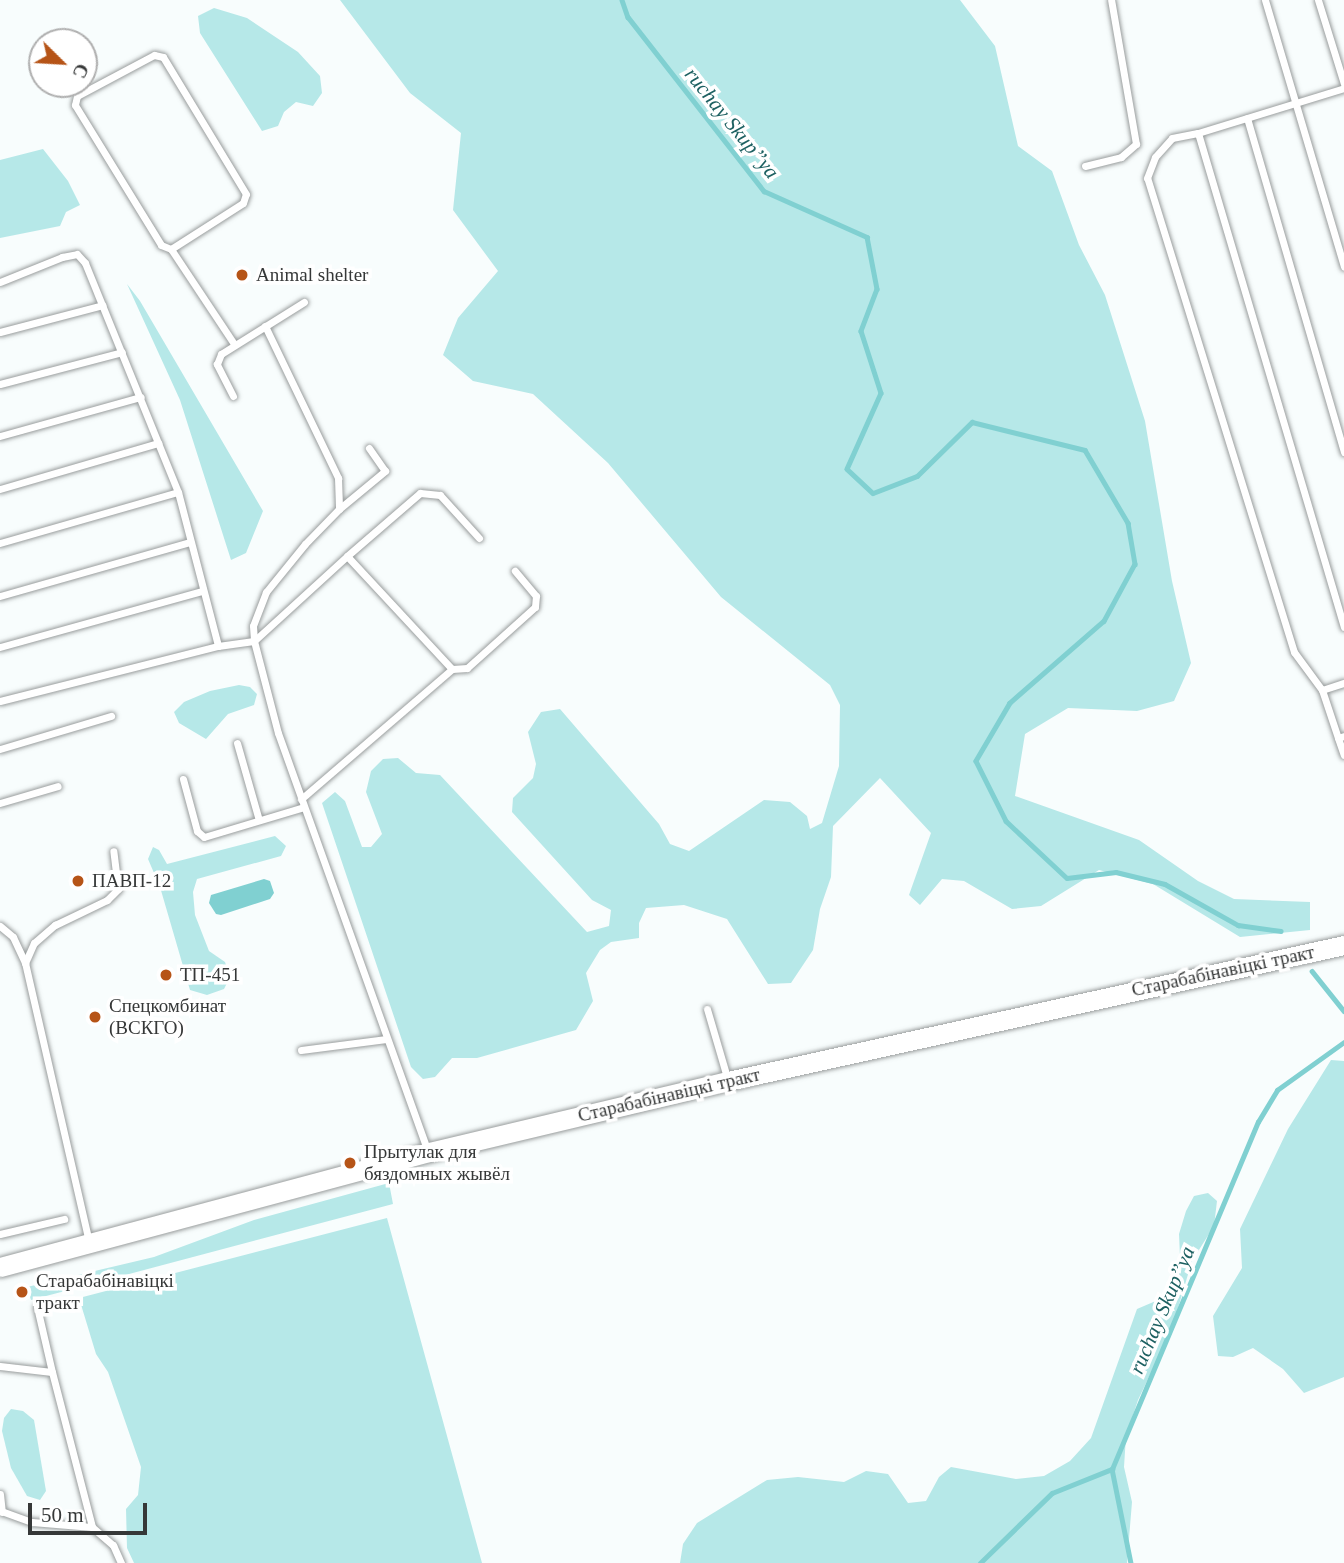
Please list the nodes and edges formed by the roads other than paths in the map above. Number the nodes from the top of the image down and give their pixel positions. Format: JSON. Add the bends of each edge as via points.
{"nodes":[{"id":1,"x":1111,"y":0,"type":"edge"},
{"id":2,"x":1265,"y":0,"type":"edge"},
{"id":3,"x":1318,"y":0,"type":"edge"},
{"id":4,"x":1344,"y":86,"type":"edge"},
{"id":5,"x":1295,"y":103,"type":"junction"},
{"id":6,"x":1247,"y":118,"type":"junction"},
{"id":7,"x":1198,"y":133,"type":"junction"},
{"id":8,"x":1085,"y":166,"type":"dead end"},
{"id":9,"x":171,"y":249,"type":"junction"},
{"id":10,"x":1344,"y":267,"type":"edge"},
{"id":11,"x":0,"y":282,"type":"edge"},
{"id":12,"x":304,"y":302,"type":"dead end"},
{"id":13,"x":103,"y":305,"type":"junction"},
{"id":14,"x":265,"y":326,"type":"junction"},
{"id":15,"x":0,"y":332,"type":"edge"},
{"id":16,"x":234,"y":344,"type":"junction"},
{"id":17,"x":122,"y":352,"type":"junction"},
{"id":18,"x":0,"y":384,"type":"edge"},
{"id":19,"x":233,"y":396,"type":"dead end"},
{"id":20,"x":141,"y":397,"type":"junction"},
{"id":21,"x":0,"y":436,"type":"edge"},
{"id":22,"x":158,"y":443,"type":"junction"},
{"id":23,"x":369,"y":448,"type":"dead end"},
{"id":24,"x":1344,"y":452,"type":"edge"},
{"id":25,"x":0,"y":489,"type":"edge"},
{"id":26,"x":178,"y":492,"type":"junction"},
{"id":27,"x":339,"y":509,"type":"junction"},
{"id":28,"x":480,"y":538,"type":"dead end"},
{"id":29,"x":189,"y":542,"type":"junction"},
{"id":30,"x":0,"y":543,"type":"edge"},
{"id":31,"x":348,"y":556,"type":"junction"},
{"id":32,"x":515,"y":570,"type":"dead end"},
{"id":33,"x":202,"y":591,"type":"junction"},
{"id":34,"x":0,"y":596,"type":"edge"},
{"id":35,"x":1344,"y":627,"type":"edge"},
{"id":36,"x":254,"y":640,"type":"junction"},
{"id":37,"x":218,"y":646,"type":"junction"},
{"id":38,"x":0,"y":648,"type":"edge"},
{"id":39,"x":452,"y":669,"type":"junction"},
{"id":40,"x":1344,"y":683,"type":"edge"},
{"id":41,"x":1322,"y":690,"type":"junction"},
{"id":42,"x":0,"y":701,"type":"edge"},
{"id":43,"x":111,"y":716,"type":"dead end"},
{"id":44,"x":1341,"y":737,"type":"edge"},
{"id":45,"x":237,"y":743,"type":"dead end"},
{"id":46,"x":0,"y":748,"type":"edge"},
{"id":47,"x":1344,"y":755,"type":"edge"},
{"id":48,"x":183,"y":779,"type":"dead end"},
{"id":49,"x":58,"y":786,"type":"dead end"},
{"id":50,"x":0,"y":803,"type":"edge"},
{"id":51,"x":302,"y":803,"type":"junction"},
{"id":52,"x":259,"y":820,"type":"junction"},
{"id":53,"x":113,"y":851,"type":"dead end"},
{"id":54,"x":0,"y":926,"type":"edge"},
{"id":55,"x":1344,"y":945,"type":"edge"},
{"id":56,"x":25,"y":963,"type":"junction"},
{"id":57,"x":708,"y":1009,"type":"dead end"},
{"id":58,"x":386,"y":1039,"type":"junction"},
{"id":59,"x":300,"y":1050,"type":"dead end"},
{"id":60,"x":728,"y":1081,"type":"junction"},
{"id":61,"x":429,"y":1152,"type":"junction"},
{"id":62,"x":64,"y":1219,"type":"dead end"},
{"id":63,"x":0,"y":1234,"type":"edge"},
{"id":64,"x":90,"y":1242,"type":"junction"},
{"id":65,"x":0,"y":1267,"type":"edge"},
{"id":66,"x":37,"y":1307,"type":"dead end"},
{"id":67,"x":0,"y":1366,"type":"edge"},
{"id":68,"x":52,"y":1372,"type":"junction"},
{"id":69,"x":0,"y":1494,"type":"edge"},
{"id":70,"x":2,"y":1512,"type":"edge"},
{"id":71,"x":92,"y":1527,"type":"junction"},
{"id":72,"x":121,"y":1563,"type":"edge"}],
"edges":[{"from":1,"to":8,"type":"lane","via":[[1136,144],[1121,157]]},
{"from":2,"to":5,"type":"lane"},
{"from":3,"to":4,"type":"lane"},
{"from":4,"to":5,"type":"lane"},
{"from":5,"to":6,"type":"lane"},
{"from":5,"to":10,"type":"lane"},
{"from":6,"to":7,"type":"lane"},
{"from":6,"to":24,"type":"lane"},
{"from":7,"to":35,"type":"lane"},
{"from":7,"to":41,"type":"lane","via":[[1172,138],[1155,157],[1147,177],[1294,652]]},
{"from":9,"to":9,"type":"lane","via":[[161,245],[75,105],[77,96],[153,55],[163,57],[246,194],[243,204]]},
{"from":9,"to":16,"type":"lane"},
{"from":11,"to":13,"type":"lane","via":[[77,254]]},
{"from":12,"to":14,"type":"lane"},
{"from":13,"to":15,"type":"lane"},
{"from":13,"to":17,"type":"lane"},
{"from":14,"to":16,"type":"lane"},
{"from":14,"to":27,"type":"lane","via":[[338,478]]},
{"from":16,"to":19,"type":"lane","via":[[217,364]]},
{"from":17,"to":18,"type":"lane"},
{"from":17,"to":20,"type":"lane"},
{"from":20,"to":21,"type":"lane"},
{"from":20,"to":22,"type":"lane"},
{"from":22,"to":25,"type":"lane"},
{"from":22,"to":26,"type":"lane"},
{"from":23,"to":27,"type":"lane","via":[[385,471]]},
{"from":26,"to":29,"type":"lane"},
{"from":26,"to":30,"type":"lane"},
{"from":27,"to":36,"type":"lane","via":[[266,592],[253,626]]},
{"from":28,"to":31,"type":"lane","via":[[440,495],[420,492]]},
{"from":29,"to":33,"type":"lane"},
{"from":29,"to":34,"type":"lane"},
{"from":31,"to":36,"type":"lane"},
{"from":31,"to":39,"type":"lane"},
{"from":32,"to":39,"type":"lane","via":[[536,596],[535,607],[467,668]]},
{"from":33,"to":37,"type":"lane"},
{"from":33,"to":38,"type":"lane"},
{"from":36,"to":37,"type":"lane"},
{"from":36,"to":51,"type":"lane"},
{"from":37,"to":42,"type":"lane"},
{"from":39,"to":51,"type":"lane"},
{"from":40,"to":41,"type":"lane"},
{"from":41,"to":44,"type":"lane"},
{"from":43,"to":46,"type":"lane"},
{"from":44,"to":47,"type":"lane"},
{"from":45,"to":52,"type":"lane"},
{"from":48,"to":52,"type":"lane","via":[[197,831],[204,837]]},
{"from":49,"to":50,"type":"lane"},
{"from":51,"to":52,"type":"lane"},
{"from":51,"to":58,"type":"lane"},
{"from":53,"to":56,"type":"lane","via":[[118,889],[107,901],[55,925],[34,943]]},
{"from":54,"to":56,"type":"lane","via":[[13,937]]},
{"from":55,"to":60,"type":"street","name":"Старабабінавіцкі тракт"},
{"from":56,"to":64,"type":"lane"},
{"from":57,"to":60,"type":"lane"},
{"from":58,"to":59,"type":"lane"},
{"from":58,"to":61,"type":"lane"},
{"from":60,"to":61,"type":"street","name":"Старабабінавіцкі тракт"},
{"from":61,"to":64,"type":"street","name":"Старабабінавіцкі тракт"},
{"from":62,"to":63,"type":"lane"},
{"from":64,"to":65,"type":"street","name":"Старабабінавіцкі тракт"},
{"from":66,"to":68,"type":"lane"},
{"from":67,"to":68,"type":"lane"},
{"from":68,"to":71,"type":"lane"},
{"from":69,"to":70,"type":"lane"},
{"from":70,"to":71,"type":"lane","via":[[32,1522]]},
{"from":71,"to":72,"type":"lane","via":[[113,1545]]}]}
